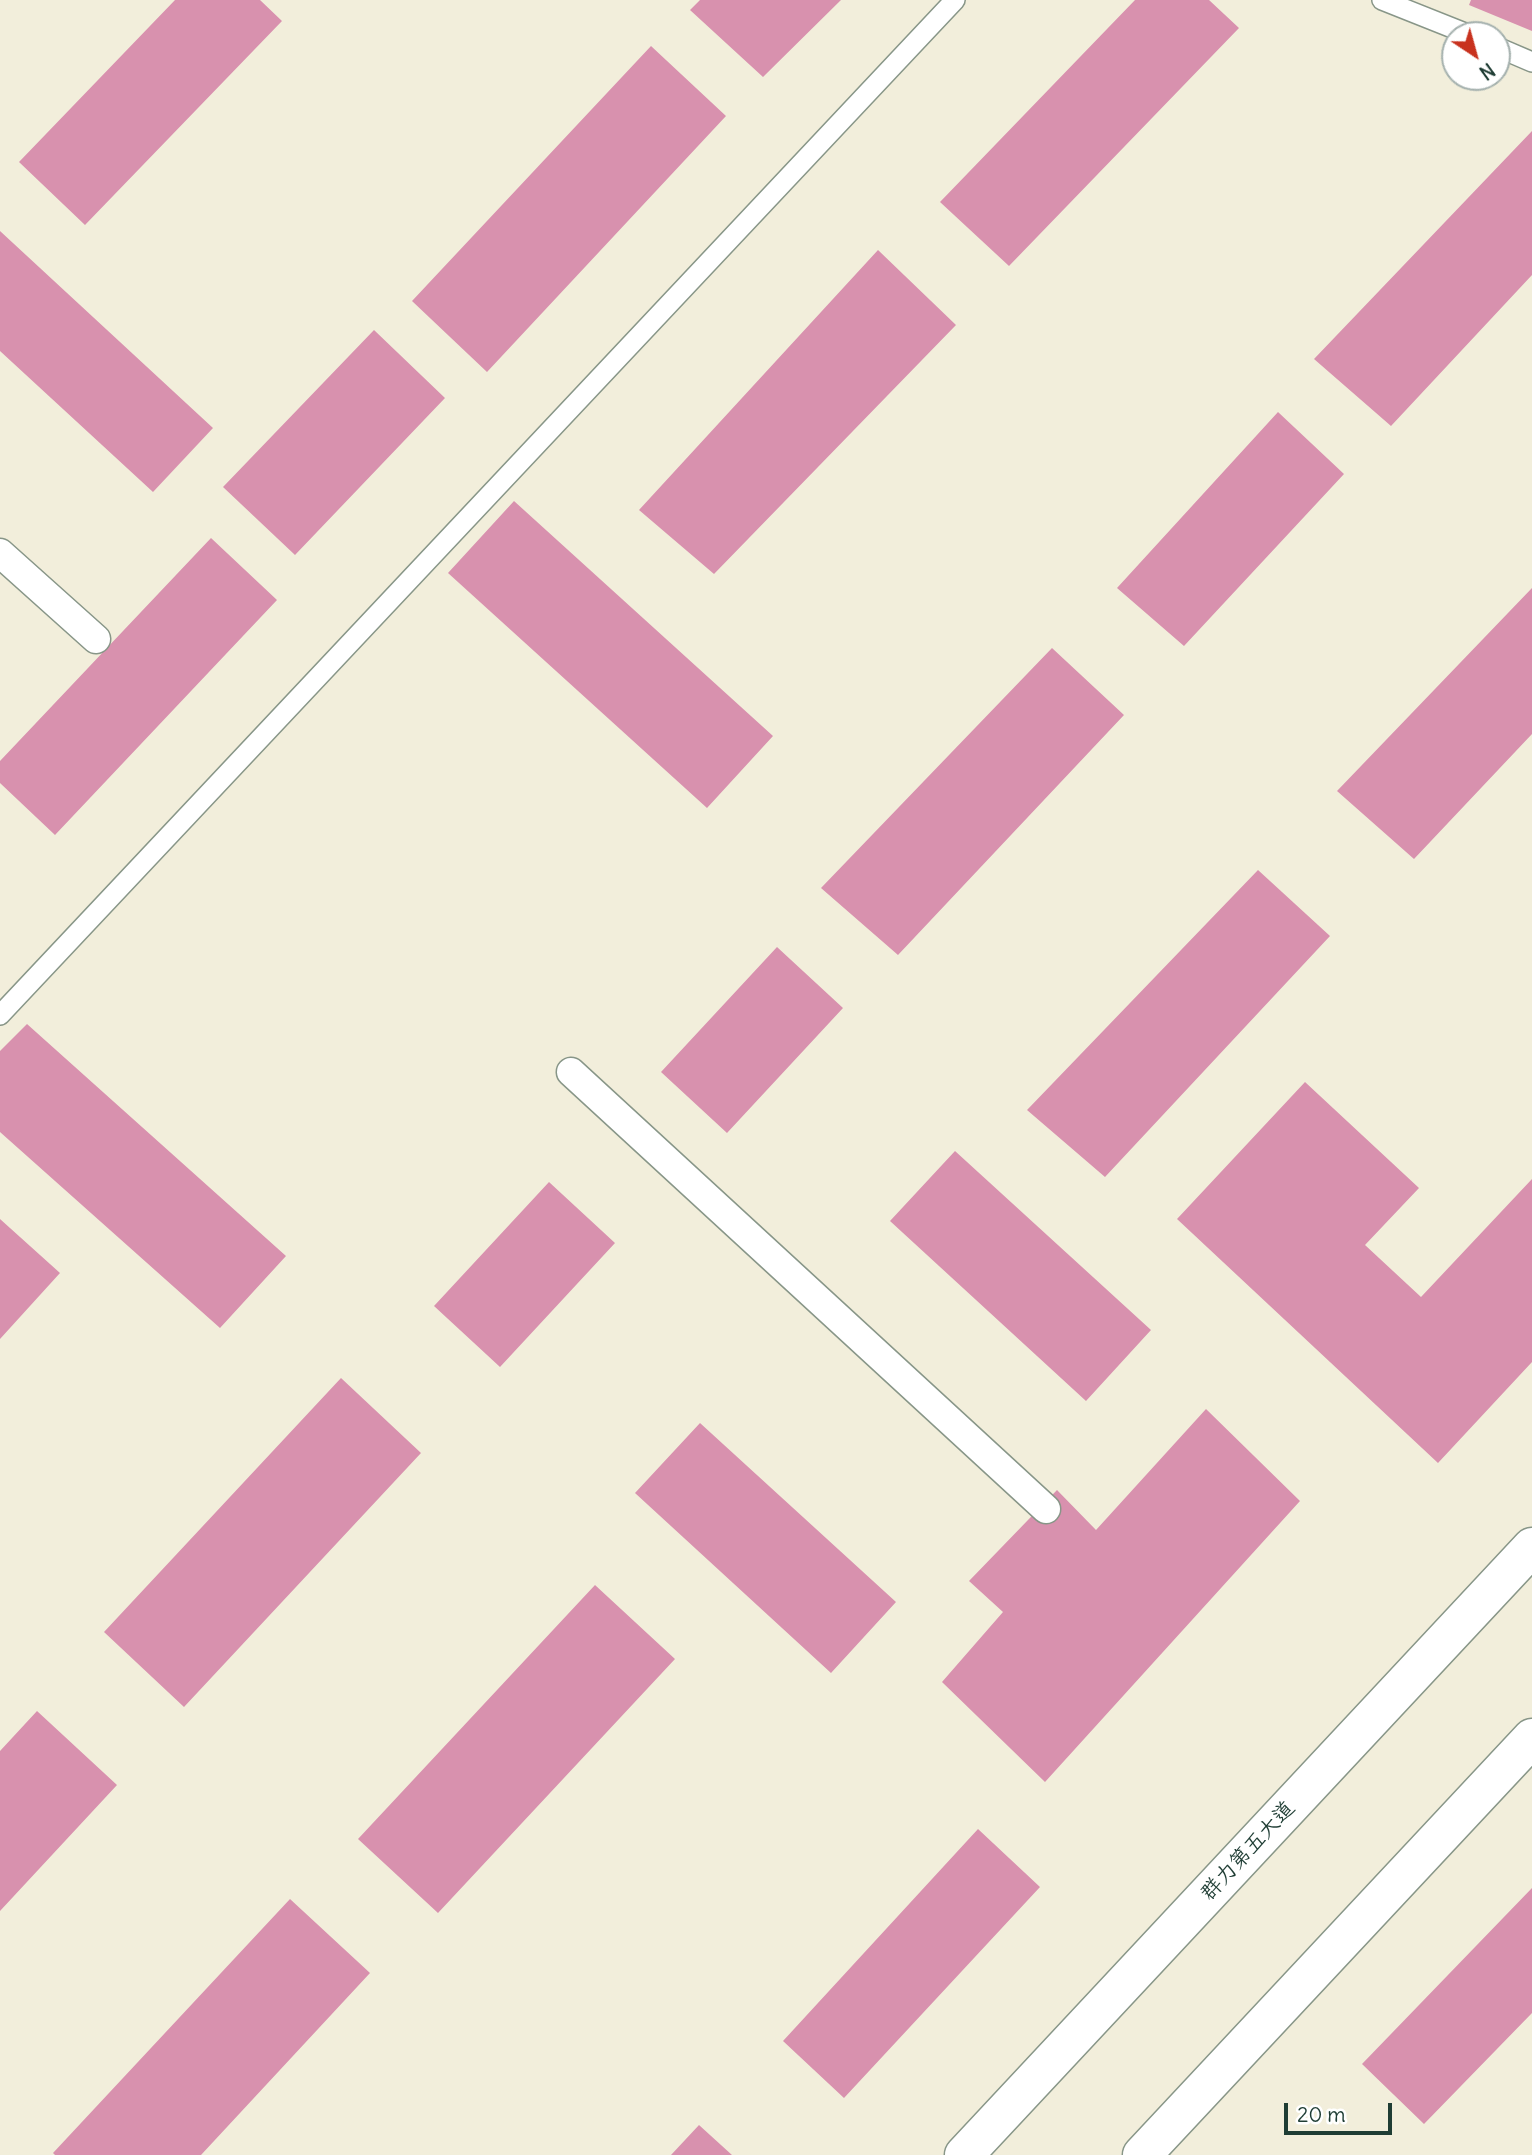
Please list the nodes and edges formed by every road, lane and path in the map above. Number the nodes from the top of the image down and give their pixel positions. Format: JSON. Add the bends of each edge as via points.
{"nodes":[{"id":1,"x":955,"y":0,"type":"edge"},
{"id":2,"x":1382,"y":0,"type":"edge"},
{"id":3,"x":1441,"y":23,"type":"edge"},
{"id":4,"x":1511,"y":53,"type":"edge"},
{"id":5,"x":1532,"y":62,"type":"edge"},
{"id":6,"x":0,"y":553,"type":"edge"},
{"id":7,"x":96,"y":639,"type":"dead end"},
{"id":8,"x":0,"y":1015,"type":"edge"},
{"id":9,"x":571,"y":1072,"type":"dead end"},
{"id":10,"x":1046,"y":1509,"type":"dead end"},
{"id":11,"x":1532,"y":1548,"type":"edge"},
{"id":12,"x":1532,"y":1738,"type":"edge"},
{"id":13,"x":964,"y":2155,"type":"edge"},
{"id":14,"x":1142,"y":2155,"type":"edge"}],
"edges":[{"from":1,"to":8,"type":"lane"},
{"from":2,"to":3,"type":"lane"},
{"from":4,"to":5,"type":"lane"},
{"from":6,"to":7,"type":"street"},
{"from":9,"to":10,"type":"street"},
{"from":11,"to":13,"type":"main road","name":"群力第五大道"},
{"from":12,"to":14,"type":"main road"}]}
